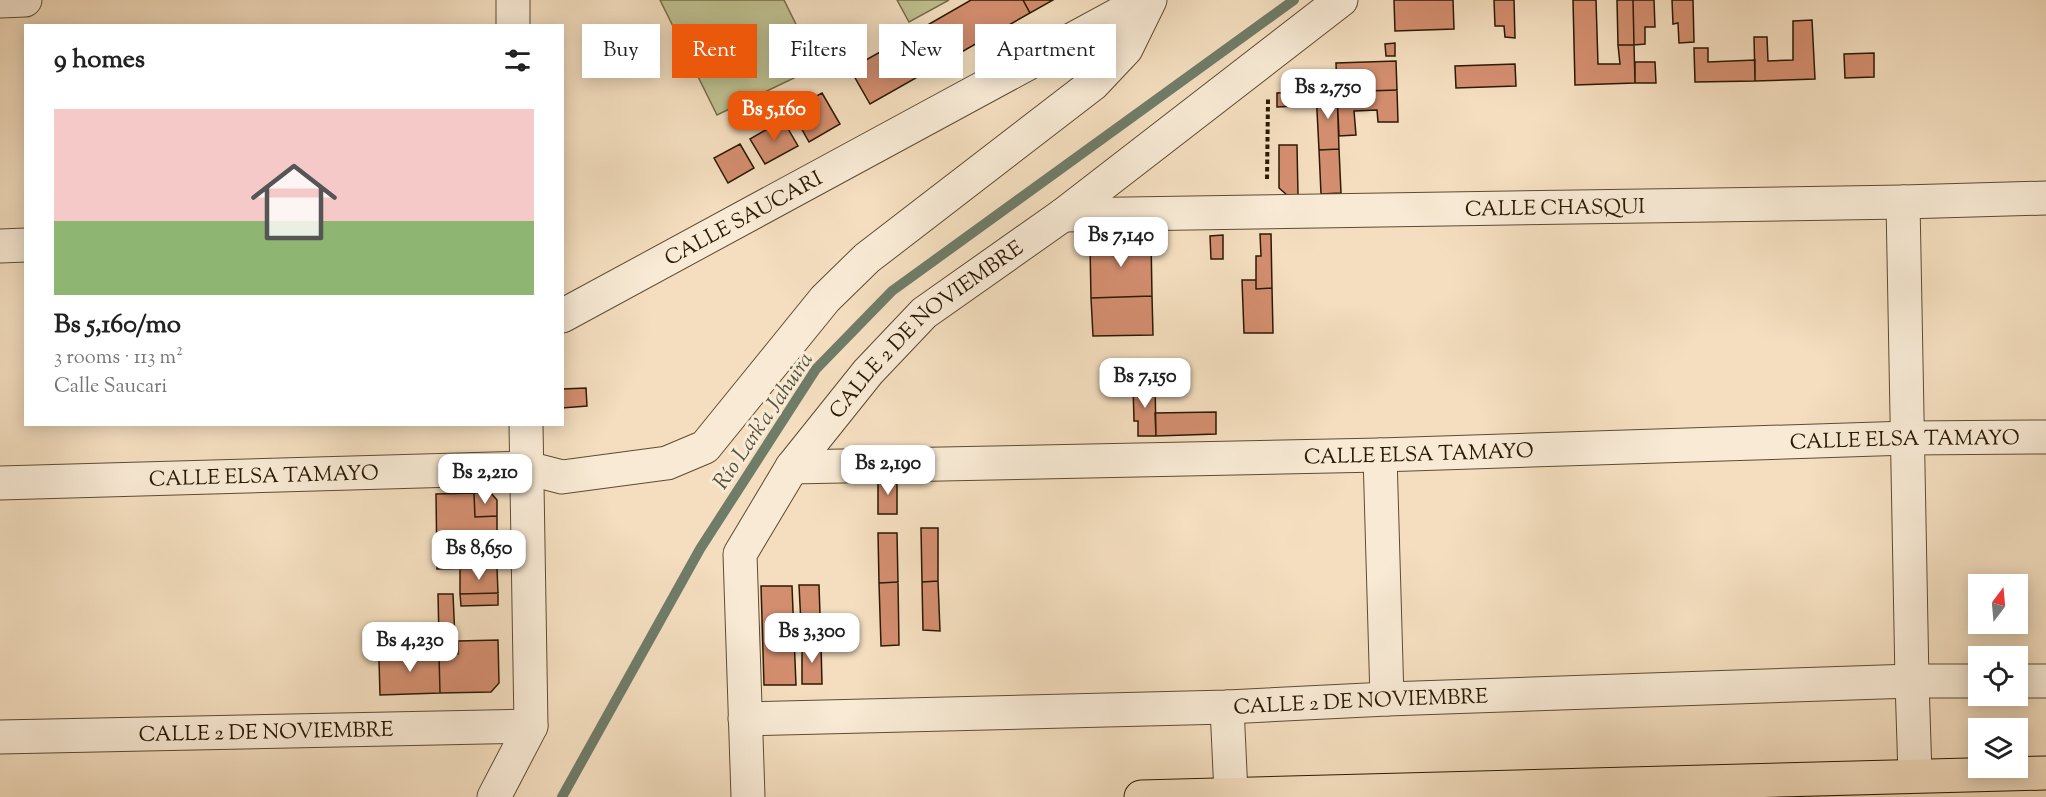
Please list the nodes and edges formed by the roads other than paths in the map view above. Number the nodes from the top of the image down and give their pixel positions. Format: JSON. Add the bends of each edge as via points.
{"nodes":[{"id":1,"x":25,"y":0,"type":"edge"},
{"id":2,"x":513,"y":0,"type":"edge"},
{"id":3,"x":1145,"y":0,"type":"edge"},
{"id":4,"x":1150,"y":0,"type":"edge"},
{"id":5,"x":1341,"y":0,"type":"edge"},
{"id":6,"x":0,"y":1,"type":"edge"},
{"id":7,"x":513,"y":24,"type":"edge"},
{"id":8,"x":2046,"y":198,"type":"edge"},
{"id":9,"x":1904,"y":202,"type":"junction"},
{"id":10,"x":1063,"y":214,"type":"junction"},
{"id":11,"x":24,"y":245,"type":"edge"},
{"id":12,"x":0,"y":246,"type":"edge"},
{"id":13,"x":564,"y":315,"type":"edge"},
{"id":14,"x":526,"y":426,"type":"edge"},
{"id":15,"x":2046,"y":437,"type":"edge"},
{"id":16,"x":1908,"y":438,"type":"junction"},
{"id":17,"x":1380,"y":455,"type":"junction"},
{"id":18,"x":792,"y":467,"type":"junction"},
{"id":19,"x":527,"y":468,"type":"junction"},
{"id":20,"x":0,"y":483,"type":"edge"},
{"id":21,"x":1912,"y":681,"type":"junction"},
{"id":22,"x":1968,"y":681,"type":"edge"},
{"id":23,"x":2028,"y":681,"type":"edge"},
{"id":24,"x":2046,"y":681,"type":"edge"},
{"id":25,"x":1388,"y":699,"type":"junction"},
{"id":26,"x":1227,"y":707,"type":"junction"},
{"id":27,"x":745,"y":719,"type":"junction"},
{"id":28,"x":531,"y":726,"type":"junction"},
{"id":29,"x":0,"y":737,"type":"edge"},
{"id":30,"x":2046,"y":773,"type":"edge"},
{"id":31,"x":1915,"y":775,"type":"junction"},
{"id":32,"x":1231,"y":794,"type":"junction"},
{"id":33,"x":1329,"y":795,"type":"edge"},
{"id":34,"x":494,"y":797,"type":"edge"},
{"id":35,"x":748,"y":797,"type":"edge"},
{"id":36,"x":1141,"y":797,"type":"edge"}],
"edges":[{"from":1,"to":6,"type":"street"},
{"from":2,"to":7,"type":"street"},
{"from":3,"to":13,"type":"street","name":"CALLE SAUCARI"},
{"from":4,"to":19,"type":"street","name":"CALLE ELSA TAMAYO","via":[[1126,49],[1093,84],[867,258],[825,299],[705,447],[667,463],[562,477]]},
{"from":5,"to":10,"type":"street","name":"CALLE 2 DE NOVIEMBRE"},
{"from":8,"to":9,"type":"street","name":"CALLE CHASQUI"},
{"from":9,"to":10,"type":"street","name":"CALLE CHASQUI"},
{"from":9,"to":16,"type":"street"},
{"from":10,"to":18,"type":"street","name":"CALLE 2 DE NOVIEMBRE","via":[[924,312],[868,372]]},
{"from":11,"to":12,"type":"street"},
{"from":14,"to":19,"type":"street"},
{"from":15,"to":16,"type":"street","name":"CALLE ELSA TAMAYO"},
{"from":16,"to":17,"type":"street","name":"CALLE ELSA TAMAYO"},
{"from":16,"to":21,"type":"street"},
{"from":17,"to":18,"type":"street","name":"CALLE ELSA TAMAYO"},
{"from":17,"to":25,"type":"street"},
{"from":18,"to":27,"type":"street","name":"CALLE 2 DE NOVIEMBRE","via":[[740,554]]},
{"from":19,"to":20,"type":"street","name":"CALLE ELSA TAMAYO"},
{"from":19,"to":28,"type":"street"},
{"from":21,"to":22,"type":"street","name":"CALLE 2 DE NOVIEMBRE"},
{"from":21,"to":25,"type":"street","name":"CALLE 2 DE NOVIEMBRE"},
{"from":21,"to":31,"type":"street"},
{"from":23,"to":24,"type":"street"},
{"from":25,"to":26,"type":"street","name":"CALLE 2 DE NOVIEMBRE"},
{"from":26,"to":27,"type":"street","name":"CALLE 2 DE NOVIEMBRE"},
{"from":26,"to":32,"type":"street"},
{"from":27,"to":35,"type":"street","name":"CALLE 2 DE NOVIEMBRE"},
{"from":28,"to":29,"type":"street","name":"CALLE 2 DE NOVIEMBRE"},
{"from":28,"to":34,"type":"street"},
{"from":30,"to":31,"type":"highway"},
{"from":31,"to":33,"type":"highway"},
{"from":32,"to":33,"type":"highway"},
{"from":32,"to":36,"type":"highway"}]}
